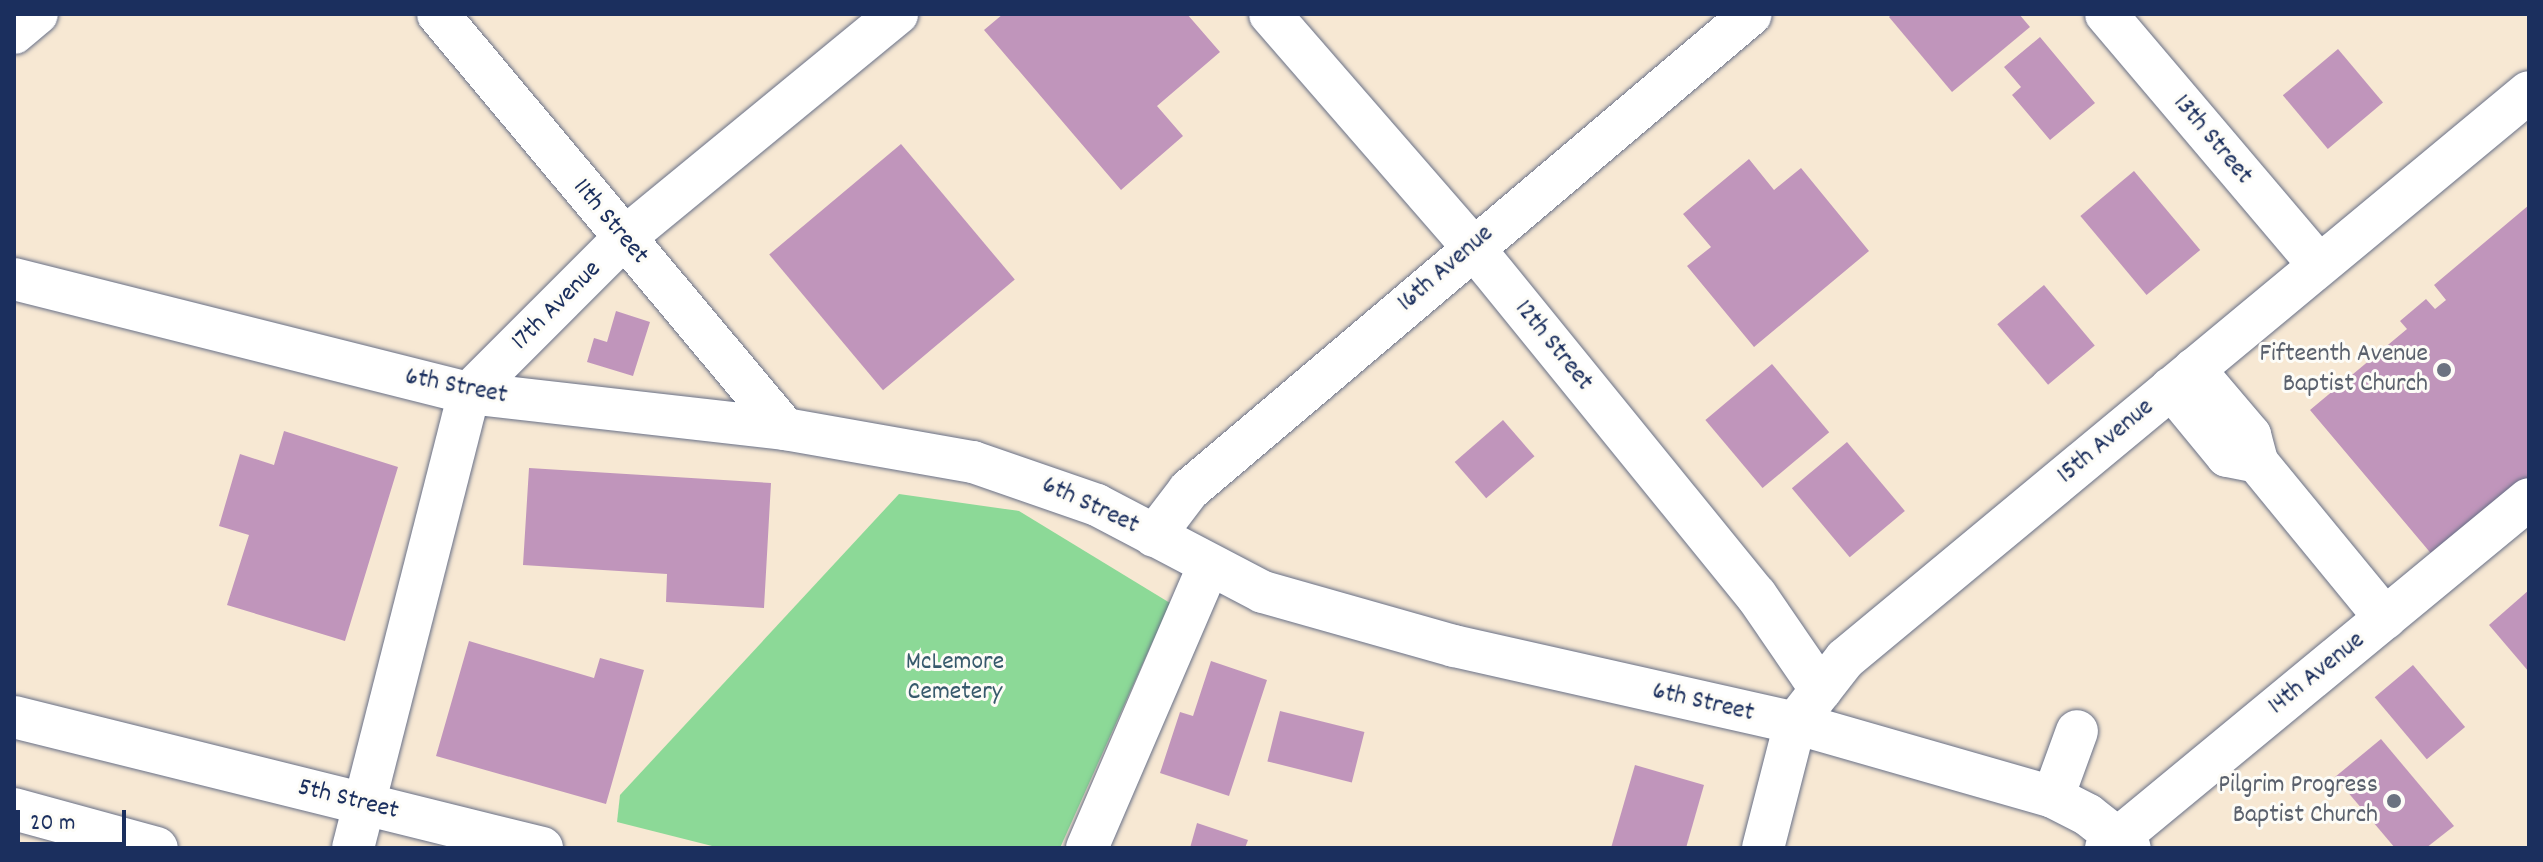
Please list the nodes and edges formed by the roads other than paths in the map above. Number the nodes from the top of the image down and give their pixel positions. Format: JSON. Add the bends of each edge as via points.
{"nodes":[{"id":1,"x":37,"y":14,"type":"edge"},
{"id":2,"x":438,"y":14,"type":"edge"},
{"id":3,"x":897,"y":14,"type":"edge"},
{"id":4,"x":1270,"y":14,"type":"edge"},
{"id":5,"x":1751,"y":14,"type":"edge"},
{"id":6,"x":2106,"y":14,"type":"edge"},
{"id":7,"x":14,"y":33,"type":"edge"},
{"id":8,"x":2529,"y":92,"type":"edge"},
{"id":9,"x":623,"y":239,"type":"junction"},
{"id":10,"x":1472,"y":246,"type":"junction"},
{"id":11,"x":2319,"y":265,"type":"junction"},
{"id":12,"x":14,"y":279,"type":"edge"},
{"id":13,"x":2182,"y":379,"type":"junction"},
{"id":14,"x":469,"y":393,"type":"junction"},
{"id":15,"x":785,"y":429,"type":"junction"},
{"id":16,"x":2529,"y":499,"type":"edge"},
{"id":17,"x":1154,"y":536,"type":"junction"},
{"id":18,"x":1208,"y":567,"type":"junction"},
{"id":19,"x":2385,"y":618,"type":"junction"},
{"id":20,"x":1821,"y":690,"type":"junction"},
{"id":21,"x":1795,"y":723,"type":"junction"},
{"id":22,"x":17,"y":730,"type":"edge"},
{"id":23,"x":2077,"y":731,"type":"dead end"},
{"id":24,"x":2053,"y":797,"type":"junction"},
{"id":25,"x":365,"y":805,"type":"junction"},
{"id":26,"x":14,"y":809,"type":"edge"},
{"id":27,"x":2118,"y":844,"type":"edge"},
{"id":28,"x":157,"y":848,"type":"edge"},
{"id":29,"x":353,"y":848,"type":"edge"},
{"id":30,"x":542,"y":848,"type":"edge"},
{"id":31,"x":1087,"y":848,"type":"edge"},
{"id":32,"x":1763,"y":848,"type":"edge"}],
"edges":[{"from":1,"to":7,"type":"street"},
{"from":2,"to":9,"type":"street","name":"11th Street"},
{"from":3,"to":9,"type":"street","name":"17th Avenue"},
{"from":4,"to":10,"type":"street","name":"12th Street"},
{"from":5,"to":10,"type":"street","name":"16th Avenue"},
{"from":6,"to":11,"type":"street","name":"13th Street"},
{"from":8,"to":11,"type":"street","name":"15th Avenue"},
{"from":9,"to":14,"type":"street","name":"17th Avenue"},
{"from":9,"to":15,"type":"street","name":"11th Street"},
{"from":10,"to":17,"type":"street","name":"16th Avenue","via":[[1189,490]]},
{"from":10,"to":20,"type":"street","name":"12th Street","via":[[1756,595]]},
{"from":11,"to":13,"type":"street","name":"15th Avenue"},
{"from":12,"to":14,"type":"street","name":"6th Street"},
{"from":13,"to":19,"type":"street","via":[[2227,456],[2257,462]]},
{"from":13,"to":20,"type":"street","name":"15th Avenue","via":[[1845,659]]},
{"from":14,"to":15,"type":"street","name":"6th Street"},
{"from":14,"to":25,"type":"street"},
{"from":15,"to":17,"type":"street","name":"6th Street","via":[[973,462],[1033,478]]},
{"from":16,"to":19,"type":"street","name":"14th Avenue"},
{"from":17,"to":18,"type":"street","name":"6th Street"},
{"from":18,"to":21,"type":"street","name":"6th Street","via":[[1326,613]]},
{"from":18,"to":31,"type":"street"},
{"from":19,"to":27,"type":"street","name":"14th Avenue"},
{"from":20,"to":21,"type":"street","name":"15th Avenue"},
{"from":21,"to":24,"type":"street","name":"6th Street"},
{"from":21,"to":32,"type":"street","name":"15th Avenue"},
{"from":22,"to":25,"type":"street","name":"5th Street"},
{"from":23,"to":24,"type":"street"},
{"from":24,"to":27,"type":"street","name":"6th Street"},
{"from":25,"to":29,"type":"street"},
{"from":25,"to":30,"type":"street","name":"5th Street"},
{"from":26,"to":28,"type":"street"}]}
